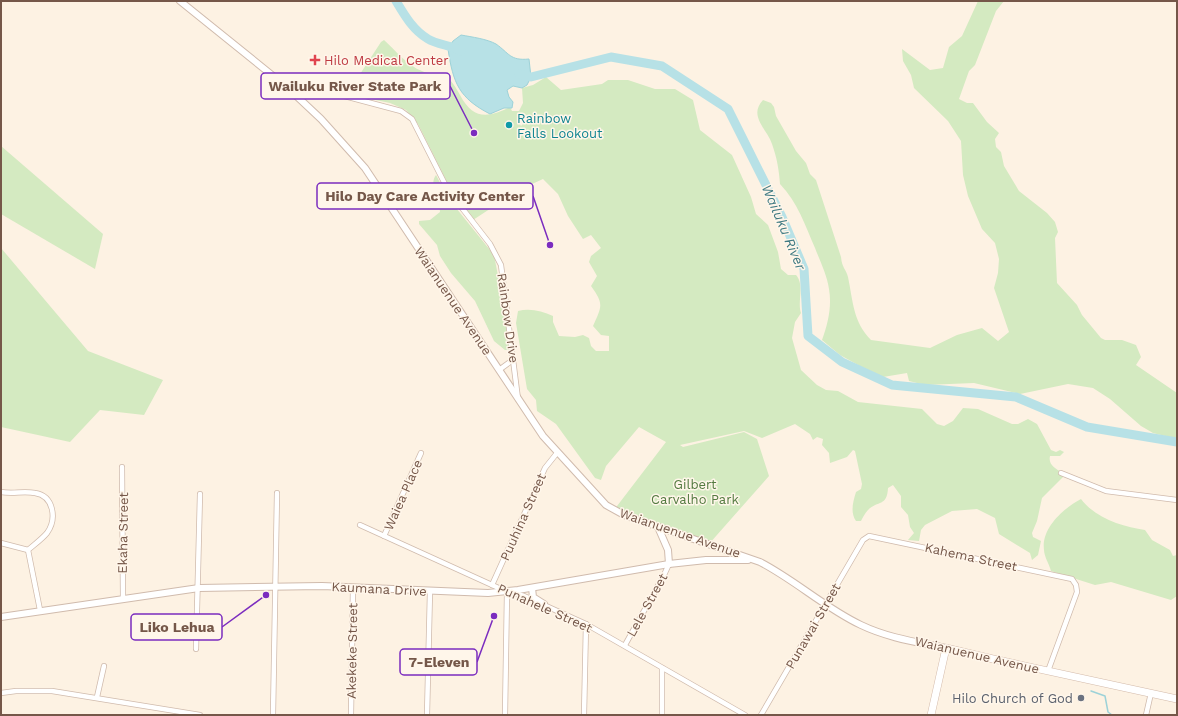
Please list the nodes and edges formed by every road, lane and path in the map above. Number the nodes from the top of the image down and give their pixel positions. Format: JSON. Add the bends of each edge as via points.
{"nodes":[{"id":1,"x":180,"y":1,"type":"edge"},
{"id":2,"x":288,"y":88,"type":"junction"},
{"id":3,"x":514,"y":359,"type":"junction"},
{"id":4,"x":499,"y":370,"type":"junction"},
{"id":5,"x":518,"y":401,"type":"junction"},
{"id":6,"x":421,"y":453,"type":"dead end"},
{"id":7,"x":557,"y":453,"type":"junction"},
{"id":8,"x":122,"y":467,"type":"dead end"},
{"id":9,"x":1062,"y":473,"type":"dead end"},
{"id":10,"x":1,"y":492,"type":"edge"},
{"id":11,"x":278,"y":493,"type":"dead end"},
{"id":12,"x":200,"y":494,"type":"dead end"},
{"id":13,"x":1177,"y":500,"type":"edge"},
{"id":14,"x":360,"y":525,"type":"dead end"},
{"id":15,"x":658,"y":527,"type":"junction"},
{"id":16,"x":384,"y":536,"type":"junction"},
{"id":17,"x":866,"y":537,"type":"joint"},
{"id":18,"x":1,"y":543,"type":"edge"},
{"id":19,"x":28,"y":550,"type":"junction"},
{"id":20,"x":756,"y":561,"type":"junction"},
{"id":21,"x":669,"y":564,"type":"junction"},
{"id":22,"x":492,"y":585,"type":"junction"},
{"id":23,"x":275,"y":586,"type":"junction"},
{"id":24,"x":353,"y":587,"type":"junction"},
{"id":25,"x":199,"y":588,"type":"junction"},
{"id":26,"x":532,"y":588,"type":"junction"},
{"id":27,"x":430,"y":591,"type":"junction"},
{"id":28,"x":507,"y":592,"type":"junction"},
{"id":29,"x":123,"y":599,"type":"junction"},
{"id":30,"x":544,"y":604,"type":"junction"},
{"id":31,"x":826,"y":604,"type":"junction"},
{"id":32,"x":40,"y":610,"type":"junction"},
{"id":33,"x":1,"y":617,"type":"edge"},
{"id":34,"x":586,"y":624,"type":"junction"},
{"id":35,"x":624,"y":645,"type":"junction"},
{"id":36,"x":946,"y":648,"type":"junction"},
{"id":37,"x":196,"y":649,"type":"dead end"},
{"id":38,"x":104,"y":666,"type":"dead end"},
{"id":39,"x":662,"y":668,"type":"junction"},
{"id":40,"x":1048,"y":671,"type":"junction"},
{"id":41,"x":1,"y":693,"type":"edge"},
{"id":42,"x":1151,"y":693,"type":"junction"},
{"id":43,"x":97,"y":697,"type":"junction"},
{"id":44,"x":1177,"y":699,"type":"edge"},
{"id":45,"x":734,"y":709,"type":"junction"},
{"id":46,"x":200,"y":715,"type":"edge"},
{"id":47,"x":273,"y":715,"type":"edge"},
{"id":48,"x":351,"y":715,"type":"edge"},
{"id":49,"x":427,"y":715,"type":"edge"},
{"id":50,"x":505,"y":715,"type":"edge"},
{"id":51,"x":584,"y":715,"type":"edge"},
{"id":52,"x":662,"y":715,"type":"edge"},
{"id":53,"x":734,"y":715,"type":"edge"},
{"id":54,"x":745,"y":715,"type":"edge"},
{"id":55,"x":761,"y":715,"type":"edge"},
{"id":56,"x":931,"y":715,"type":"edge"},
{"id":57,"x":1146,"y":715,"type":"edge"}],
"edges":[{"from":1,"to":2,"type":"street","name":"Waianuenue Avenue"},
{"from":2,"to":3,"type":"street","name":"Rainbow Drive","via":[[299,77],[337,94],[401,111],[412,119],[448,190],[496,254],[503,274]]},
{"from":2,"to":4,"type":"street","name":"Waianuenue Avenue","via":[[321,119],[365,168]]},
{"from":3,"to":4,"type":"street"},
{"from":3,"to":5,"type":"street","name":"Rainbow Drive"},
{"from":4,"to":5,"type":"street","name":"Waianuenue Avenue"},
{"from":5,"to":7,"type":"street","name":"Waianuenue Avenue"},
{"from":6,"to":16,"type":"street","name":"Waiea Place"},
{"from":7,"to":15,"type":"street","name":"Waianuenue Avenue","via":[[606,505],[624,515]]},
{"from":7,"to":22,"type":"street","name":"Puuhina Street","via":[[545,468]]},
{"from":8,"to":29,"type":"street","name":"Ekaha Street"},
{"from":9,"to":13,"type":"street","via":[[1106,491]]},
{"from":10,"to":19,"type":"street","via":[[35,493],[50,501],[53,510],[48,532]]},
{"from":11,"to":23,"type":"street"},
{"from":12,"to":25,"type":"street"},
{"from":14,"to":16,"type":"street","name":"Punahele Street"},
{"from":15,"to":20,"type":"street","name":"Waianuenue Avenue"},
{"from":15,"to":21,"type":"street","via":[[668,550]]},
{"from":16,"to":22,"type":"street","name":"Punahele Street"},
{"from":17,"to":31,"type":"street","name":"Punawai Street"},
{"from":17,"to":40,"type":"street","name":"Kahema Street","via":[[1068,577],[1075,583],[1076,592]]},
{"from":18,"to":19,"type":"street"},
{"from":19,"to":32,"type":"street"},
{"from":20,"to":21,"type":"street","name":"Kaumana Drive","via":[[741,558]]},
{"from":20,"to":31,"type":"street","name":"Waianuenue Avenue","via":[[781,572]]},
{"from":21,"to":26,"type":"street","name":"Kaumana Drive"},
{"from":21,"to":35,"type":"street","name":"Lele Street"},
{"from":22,"to":28,"type":"street","name":"Punahele Street"},
{"from":23,"to":24,"type":"street","name":"Kaumana Drive"},
{"from":23,"to":25,"type":"street","name":"Kaumana Drive"},
{"from":23,"to":47,"type":"street"},
{"from":24,"to":27,"type":"street","name":"Kaumana Drive"},
{"from":24,"to":48,"type":"street","name":"Akekeke Street"},
{"from":25,"to":29,"type":"street","name":"Kaumana Drive"},
{"from":25,"to":37,"type":"street"},
{"from":26,"to":28,"type":"street","name":"Kaumana Drive"},
{"from":26,"to":30,"type":"street","via":[[533,597]]},
{"from":27,"to":28,"type":"street","name":"Kaumana Drive"},
{"from":27,"to":49,"type":"street"},
{"from":28,"to":30,"type":"street","name":"Punahele Street"},
{"from":28,"to":50,"type":"street"},
{"from":29,"to":32,"type":"street","name":"Kaumana Drive"},
{"from":30,"to":34,"type":"street","name":"Punahele Street"},
{"from":31,"to":36,"type":"street","name":"Waianuenue Avenue","via":[[872,630],[892,637]]},
{"from":31,"to":55,"type":"street","name":"Punawai Street"},
{"from":32,"to":33,"type":"street","name":"Kaumana Drive"},
{"from":34,"to":35,"type":"street","name":"Punahele Street"},
{"from":34,"to":51,"type":"street"},
{"from":35,"to":39,"type":"street","name":"Punahele Street"},
{"from":36,"to":40,"type":"main road","name":"Waianuenue Avenue"},
{"from":36,"to":56,"type":"main road"},
{"from":38,"to":43,"type":"street"},
{"from":39,"to":45,"type":"street","name":"Punahele Street"},
{"from":39,"to":52,"type":"street"},
{"from":40,"to":42,"type":"main road","name":"Waianuenue Avenue"},
{"from":41,"to":43,"type":"street","via":[[52,691]]},
{"from":42,"to":44,"type":"main road","name":"Waianuenue Avenue"},
{"from":42,"to":57,"type":"street"},
{"from":43,"to":46,"type":"street"},
{"from":45,"to":53,"type":"street"},
{"from":45,"to":54,"type":"street","name":"Punahele Street"}]}
